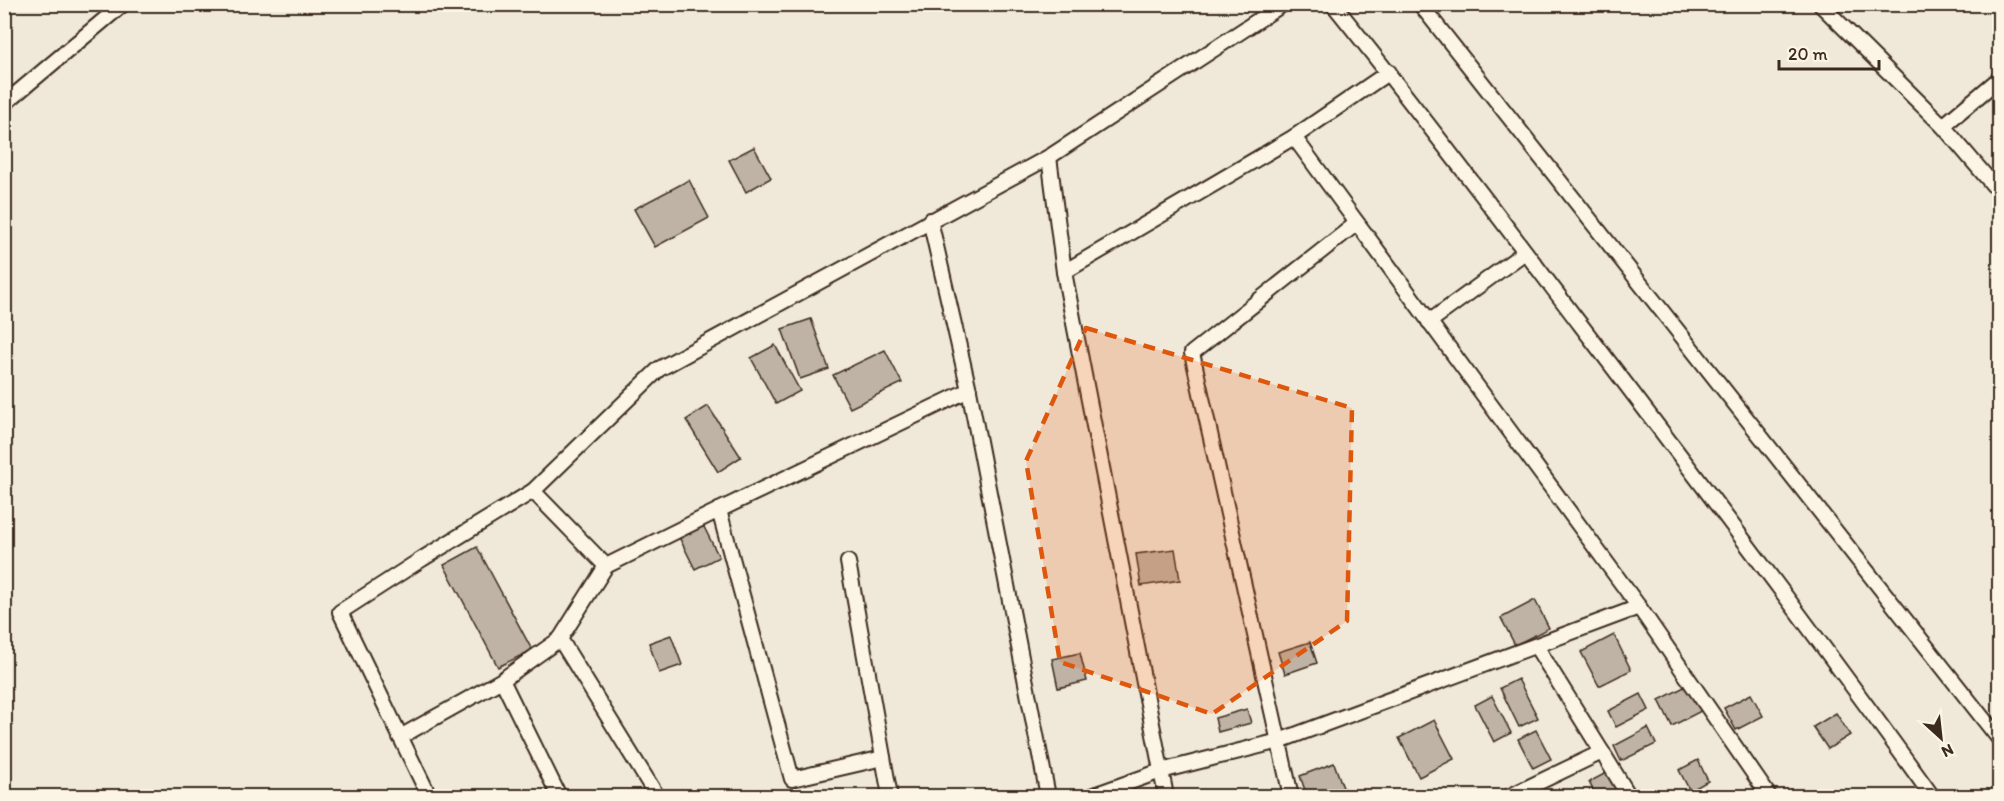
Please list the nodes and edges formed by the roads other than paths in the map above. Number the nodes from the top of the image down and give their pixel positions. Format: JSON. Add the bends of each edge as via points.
{"nodes":[{"id":1,"x":123,"y":4,"type":"edge"},
{"id":2,"x":1283,"y":4,"type":"edge"},
{"id":3,"x":1334,"y":4,"type":"edge"},
{"id":4,"x":1420,"y":4,"type":"edge"},
{"id":5,"x":1820,"y":4,"type":"edge"},
{"id":6,"x":1389,"y":72,"type":"junction"},
{"id":7,"x":2000,"y":78,"type":"edge"},
{"id":8,"x":4,"y":104,"type":"edge"},
{"id":9,"x":1943,"y":126,"type":"junction"},
{"id":10,"x":1294,"y":137,"type":"junction"},
{"id":11,"x":1049,"y":157,"type":"junction"},
{"id":12,"x":2000,"y":193,"type":"edge"},
{"id":13,"x":930,"y":220,"type":"junction"},
{"id":14,"x":1357,"y":223,"type":"junction"},
{"id":15,"x":1525,"y":252,"type":"junction"},
{"id":16,"x":1064,"y":272,"type":"junction"},
{"id":17,"x":1429,"y":322,"type":"junction"},
{"id":18,"x":969,"y":390,"type":"junction"},
{"id":19,"x":533,"y":491,"type":"junction"},
{"id":20,"x":719,"y":510,"type":"junction"},
{"id":21,"x":848,"y":561,"type":"dead end"},
{"id":22,"x":606,"y":566,"type":"junction"},
{"id":23,"x":1639,"y":607,"type":"junction"},
{"id":24,"x":560,"y":639,"type":"junction"},
{"id":25,"x":1536,"y":645,"type":"junction"},
{"id":26,"x":502,"y":680,"type":"junction"},
{"id":27,"x":400,"y":737,"type":"junction"},
{"id":28,"x":2000,"y":740,"type":"edge"},
{"id":29,"x":1279,"y":741,"type":"junction"},
{"id":30,"x":1602,"y":752,"type":"junction"},
{"id":31,"x":883,"y":758,"type":"junction"},
{"id":32,"x":1161,"y":771,"type":"junction"},
{"id":33,"x":429,"y":796,"type":"edge"},
{"id":34,"x":559,"y":796,"type":"edge"},
{"id":35,"x":657,"y":796,"type":"edge"},
{"id":36,"x":890,"y":796,"type":"edge"},
{"id":37,"x":1048,"y":796,"type":"edge"},
{"id":38,"x":1091,"y":796,"type":"edge"},
{"id":39,"x":1166,"y":796,"type":"edge"},
{"id":40,"x":1291,"y":796,"type":"edge"},
{"id":41,"x":1510,"y":796,"type":"edge"},
{"id":42,"x":1629,"y":796,"type":"edge"},
{"id":43,"x":1770,"y":796,"type":"edge"},
{"id":44,"x":1932,"y":796,"type":"edge"}],
"edges":[{"from":1,"to":8,"type":"lane"},
{"from":2,"to":11,"type":"lane"},
{"from":3,"to":6,"type":"lane"},
{"from":4,"to":28,"type":"lane"},
{"from":5,"to":9,"type":"lane"},
{"from":6,"to":10,"type":"lane"},
{"from":6,"to":15,"type":"lane"},
{"from":7,"to":9,"type":"lane"},
{"from":9,"to":12,"type":"lane"},
{"from":10,"to":14,"type":"lane"},
{"from":10,"to":16,"type":"lane"},
{"from":11,"to":13,"type":"lane"},
{"from":11,"to":16,"type":"lane"},
{"from":13,"to":18,"type":"lane"},
{"from":13,"to":19,"type":"lane","via":[[659,369]]},
{"from":14,"to":17,"type":"lane"},
{"from":14,"to":29,"type":"lane","via":[[1191,353]]},
{"from":15,"to":17,"type":"lane"},
{"from":15,"to":44,"type":"lane","via":[[1845,674]]},
{"from":16,"to":32,"type":"lane"},
{"from":17,"to":23,"type":"lane"},
{"from":18,"to":20,"type":"lane"},
{"from":18,"to":37,"type":"lane"},
{"from":19,"to":22,"type":"lane"},
{"from":19,"to":27,"type":"lane","via":[[339,612]]},
{"from":20,"to":22,"type":"lane"},
{"from":20,"to":31,"type":"lane","via":[[792,779]]},
{"from":21,"to":31,"type":"lane"},
{"from":22,"to":24,"type":"lane"},
{"from":23,"to":25,"type":"lane"},
{"from":23,"to":43,"type":"lane"},
{"from":24,"to":26,"type":"lane"},
{"from":24,"to":35,"type":"lane"},
{"from":25,"to":29,"type":"lane"},
{"from":25,"to":30,"type":"lane"},
{"from":26,"to":27,"type":"lane"},
{"from":26,"to":34,"type":"lane"},
{"from":27,"to":33,"type":"lane"},
{"from":29,"to":32,"type":"lane"},
{"from":29,"to":40,"type":"lane"},
{"from":30,"to":41,"type":"lane"},
{"from":30,"to":42,"type":"lane"},
{"from":31,"to":36,"type":"lane"},
{"from":32,"to":38,"type":"lane"},
{"from":32,"to":39,"type":"lane"}]}
